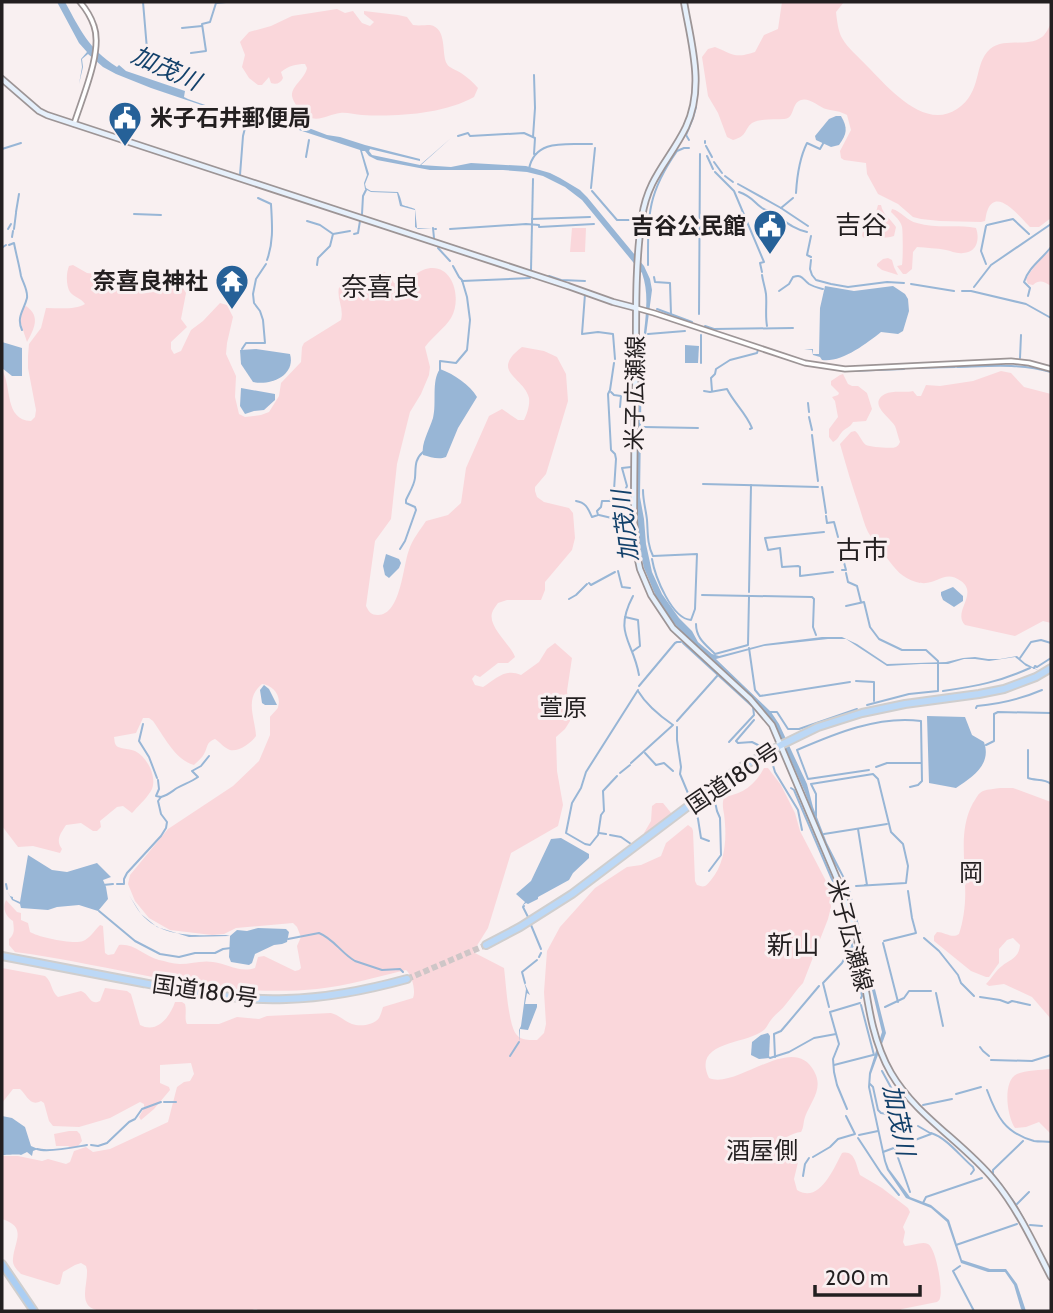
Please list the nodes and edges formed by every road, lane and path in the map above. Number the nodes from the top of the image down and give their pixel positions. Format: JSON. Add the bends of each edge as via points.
{"nodes":[{"id":1,"x":80,"y":2,"type":"edge"},
{"id":2,"x":684,"y":2,"type":"edge"},
{"id":3,"x":2,"y":79,"type":"edge"},
{"id":4,"x":74,"y":124,"type":"junction"},
{"id":5,"x":636,"y":308,"type":"junction"},
{"id":6,"x":1051,"y":369,"type":"edge"},
{"id":7,"x":1051,"y":668,"type":"edge"},
{"id":8,"x":781,"y":745,"type":"junction"},
{"id":9,"x":486,"y":945,"type":"tunnel mouth"},
{"id":10,"x":2,"y":956,"type":"edge"},
{"id":11,"x":407,"y":979,"type":"tunnel mouth"},
{"id":12,"x":2,"y":1264,"type":"edge"},
{"id":13,"x":1051,"y":1277,"type":"edge"},
{"id":14,"x":34,"y":1311,"type":"edge"}],
"edges":[{"from":1,"to":4,"type":"street","via":[[94,25],[97,50]]},
{"from":2,"to":5,"type":"main road","via":[[695,66],[695,97],[686,128],[646,199]]},
{"from":3,"to":4,"type":"main road","name":"米子広瀬線","via":[[39,111]]},
{"from":4,"to":5,"type":"main road","name":"米子広瀬線"},
{"from":5,"to":6,"type":"street","via":[[825,367],[1011,362]]},
{"from":5,"to":8,"type":"main road","name":"米子広瀬線","via":[[634,521],[640,569],[650,595],[673,628],[761,710]]},
{"from":7,"to":8,"type":"highway","name":"国道180号","via":[[1004,689],[862,713]]},
{"from":8,"to":9,"type":"highway","name":"国道180号","via":[[736,770],[572,894]]},
{"from":8,"to":13,"type":"main road","name":"米子広瀬線","via":[[850,914],[882,1055],[913,1103],[994,1180]]},
{"from":10,"to":11,"type":"highway","name":"国道180号","via":[[230,997],[324,996]]},
{"from":12,"to":14,"type":"highway"}]}
